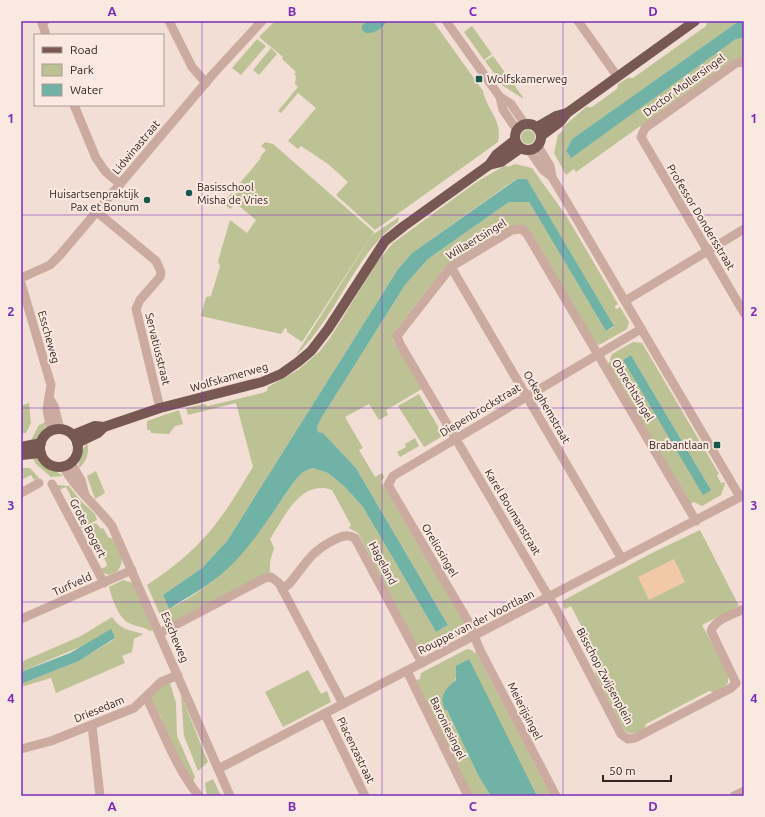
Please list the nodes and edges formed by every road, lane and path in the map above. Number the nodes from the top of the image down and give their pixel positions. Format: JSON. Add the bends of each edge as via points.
{"nodes":[{"id":1,"x":169,"y":21,"type":"edge"},
{"id":2,"x":262,"y":21,"type":"edge"},
{"id":3,"x":446,"y":21,"type":"edge"},
{"id":4,"x":578,"y":21,"type":"edge"},
{"id":5,"x":695,"y":21,"type":"edge"},
{"id":6,"x":44,"y":22,"type":"edge"},
{"id":7,"x":46,"y":34,"type":"edge"},
{"id":8,"x":744,"y":62,"type":"edge"},
{"id":9,"x":617,"y":76,"type":"junction"},
{"id":10,"x":206,"y":83,"type":"junction"},
{"id":11,"x":74,"y":106,"type":"edge"},
{"id":12,"x":641,"y":133,"type":"joint"},
{"id":13,"x":528,"y":138,"type":"junction"},
{"id":14,"x":120,"y":184,"type":"junction"},
{"id":15,"x":97,"y":212,"type":"junction"},
{"id":16,"x":744,"y":229,"type":"edge"},
{"id":17,"x":708,"y":252,"type":"junction"},
{"id":18,"x":451,"y":267,"type":"junction"},
{"id":19,"x":21,"y":278,"type":"edge"},
{"id":20,"x":21,"y":283,"type":"edge"},
{"id":21,"x":625,"y":301,"type":"junction"},
{"id":22,"x":744,"y":313,"type":"edge"},
{"id":23,"x":641,"y":329,"type":"junction"},
{"id":24,"x":598,"y":355,"type":"junction"},
{"id":25,"x":527,"y":397,"type":"junction"},
{"id":26,"x":160,"y":408,"type":"junction"},
{"id":27,"x":55,"y":430,"type":"junction"},
{"id":28,"x":75,"y":439,"type":"junction"},
{"id":29,"x":456,"y":439,"type":"junction"},
{"id":30,"x":21,"y":447,"type":"edge"},
{"id":31,"x":41,"y":448,"type":"junction"},
{"id":32,"x":21,"y":455,"type":"edge"},
{"id":33,"x":67,"y":464,"type":"junction"},
{"id":34,"x":393,"y":476,"type":"joint"},
{"id":35,"x":39,"y":483,"type":"dead end"},
{"id":36,"x":52,"y":484,"type":"dead end"},
{"id":37,"x":21,"y":493,"type":"edge"},
{"id":38,"x":742,"y":496,"type":"edge"},
{"id":39,"x":696,"y":521,"type":"junction"},
{"id":40,"x":622,"y":559,"type":"junction"},
{"id":41,"x":132,"y":570,"type":"junction"},
{"id":42,"x":104,"y":583,"type":"junction"},
{"id":43,"x":282,"y":589,"type":"junction"},
{"id":44,"x":549,"y":597,"type":"junction"},
{"id":45,"x":744,"y":609,"type":"edge"},
{"id":46,"x":21,"y":619,"type":"edge"},
{"id":47,"x":160,"y":633,"type":"junction"},
{"id":48,"x":474,"y":636,"type":"junction"},
{"id":49,"x":422,"y":663,"type":"junction"},
{"id":50,"x":407,"y":671,"type":"junction"},
{"id":51,"x":178,"y":675,"type":"junction"},
{"id":52,"x":146,"y":697,"type":"junction"},
{"id":53,"x":343,"y":704,"type":"junction"},
{"id":54,"x":325,"y":714,"type":"junction"},
{"id":55,"x":92,"y":726,"type":"junction"},
{"id":56,"x":21,"y":749,"type":"edge"},
{"id":57,"x":218,"y":769,"type":"junction"},
{"id":58,"x":744,"y":791,"type":"edge"},
{"id":59,"x":100,"y":796,"type":"edge"},
{"id":60,"x":199,"y":796,"type":"edge"},
{"id":61,"x":230,"y":796,"type":"edge"},
{"id":62,"x":365,"y":796,"type":"edge"},
{"id":63,"x":468,"y":796,"type":"edge"},
{"id":64,"x":556,"y":796,"type":"edge"},
{"id":65,"x":734,"y":796,"type":"edge"}],
"edges":[{"from":1,"to":10,"type":"street","via":[[192,68]]},
{"from":2,"to":10,"type":"street","name":"Lidwinastraat"},
{"from":3,"to":13,"type":"street","via":[[500,97],[511,104]]},
{"from":4,"to":9,"type":"street"},
{"from":5,"to":9,"type":"main road","name":"Wolfskamerweg"},
{"from":6,"to":7,"type":"street"},
{"from":8,"to":12,"type":"street","name":"Doctor Mollersingel","via":[[736,63]]},
{"from":9,"to":13,"type":"main road","name":"Wolfskamerweg","via":[[567,113],[560,122]]},
{"from":10,"to":14,"type":"street","name":"Lidwinastraat"},
{"from":11,"to":14,"type":"street","via":[[96,158],[105,171]]},
{"from":12,"to":17,"type":"street","name":"Professor Dondersstraat","via":[[643,142]]},
{"from":13,"to":21,"type":"street","via":[[550,166],[552,177]]},
{"from":13,"to":26,"type":"main road","name":"Wolfskamerweg","via":[[496,155],[489,165],[385,241],[322,339],[298,362],[281,374],[262,382]]},
{"from":14,"to":15,"type":"street","name":"Lidwinastraat"},
{"from":15,"to":19,"type":"street","name":"Lidwinastraat","via":[[50,265]]},
{"from":15,"to":26,"type":"street","name":"Servatiusstraat","via":[[159,266],[160,277],[140,300],[136,309]]},
{"from":16,"to":17,"type":"street"},
{"from":17,"to":21,"type":"street"},
{"from":17,"to":22,"type":"street","name":"Professor Dondersstraat"},
{"from":18,"to":24,"type":"street","name":"Willaertsingel","via":[[512,230],[522,230],[527,234]]},
{"from":18,"to":25,"type":"street","name":"Ockeghemstraat"},
{"from":18,"to":29,"type":"street","name":"Willaertsingel","via":[[397,336]]},
{"from":20,"to":27,"type":"street","name":"Esscheweg","via":[[51,385],[49,398],[54,406]]},
{"from":21,"to":23,"type":"street"},
{"from":23,"to":24,"type":"street","name":"Diepenbrockstraat"},
{"from":23,"to":38,"type":"street"},
{"from":24,"to":25,"type":"street","name":"Diepenbrockstraat"},
{"from":24,"to":39,"type":"street","name":"Obrechtsingel"},
{"from":25,"to":29,"type":"street","name":"Diepenbrockstraat"},
{"from":25,"to":40,"type":"street","name":"Ockeghemstraat"},
{"from":26,"to":28,"type":"main road","name":"Wolfskamerweg","via":[[104,427],[95,426]]},
{"from":27,"to":28,"type":"main road"},
{"from":27,"to":31,"type":"main road","via":[[44,436]]},
{"from":28,"to":33,"type":"main road","via":[[77,454]]},
{"from":29,"to":34,"type":"street","name":"Diepenbrockstraat"},
{"from":29,"to":44,"type":"street","name":"Karel Boumanstraat"},
{"from":30,"to":31,"type":"main road"},
{"from":31,"to":32,"type":"main road"},
{"from":31,"to":33,"type":"main road","via":[[49,464]]},
{"from":33,"to":41,"type":"street","name":"Esscheweg","via":[[81,480],[85,495],[112,526]]},
{"from":34,"to":48,"type":"street","name":"Oreliosingel","via":[[388,485],[390,489],[468,621]]},
{"from":35,"to":37,"type":"street"},
{"from":36,"to":42,"type":"street","name":"Grote Bogert"},
{"from":38,"to":39,"type":"street","name":"Rouppe van der Voortlaan"},
{"from":39,"to":40,"type":"street","name":"Rouppe van der Voortlaan"},
{"from":40,"to":44,"type":"street","name":"Rouppe van der Voortlaan"},
{"from":41,"to":42,"type":"street","name":"Turfveld"},
{"from":41,"to":47,"type":"street","name":"Esscheweg"},
{"from":42,"to":46,"type":"street","name":"Turfveld"},
{"from":43,"to":47,"type":"street","via":[[276,579],[265,578]]},
{"from":43,"to":49,"type":"street","name":"Hageland","via":[[319,547],[341,536],[349,535],[355,538]]},
{"from":43,"to":53,"type":"street"},
{"from":44,"to":45,"type":"street","name":"Bisschop Zwijsenplein","via":[[621,734],[628,739],[635,738],[736,683],[712,631],[718,622]]},
{"from":44,"to":48,"type":"street","name":"Rouppe van der Voortlaan"},
{"from":47,"to":51,"type":"street","name":"Esscheweg"},
{"from":48,"to":49,"type":"street","name":"Rouppe van der Voortlaan"},
{"from":48,"to":64,"type":"street","name":"Meierijsingel"},
{"from":49,"to":50,"type":"street","name":"Rouppe van der Voortlaan"},
{"from":50,"to":53,"type":"street","name":"Rouppe van der Voortlaan"},
{"from":50,"to":63,"type":"street","name":"Baroniesingel"},
{"from":51,"to":52,"type":"street","name":"Driesedam","via":[[161,682]]},
{"from":51,"to":57,"type":"street","name":"Esscheweg"},
{"from":52,"to":55,"type":"street","name":"Driesedam","via":[[134,708]]},
{"from":52,"to":60,"type":"street","via":[[170,750]]},
{"from":53,"to":54,"type":"street","name":"Rouppe van der Voortlaan"},
{"from":54,"to":57,"type":"street","name":"Rouppe van der Voortlaan"},
{"from":54,"to":62,"type":"street","name":"Piacenzastraat"},
{"from":55,"to":56,"type":"street","name":"Driesedam"},
{"from":55,"to":59,"type":"street"},
{"from":57,"to":61,"type":"street","name":"Esscheweg"},
{"from":58,"to":65,"type":"street"}]}
